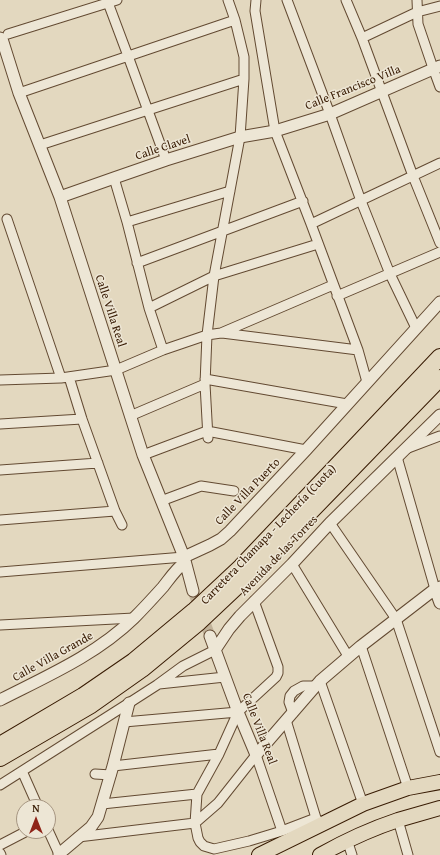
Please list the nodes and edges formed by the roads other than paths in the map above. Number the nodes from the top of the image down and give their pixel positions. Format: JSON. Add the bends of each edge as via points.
{"nodes":[{"id":1,"x":228,"y":0,"type":"edge"},
{"id":2,"x":256,"y":0,"type":"edge"},
{"id":3,"x":287,"y":0,"type":"edge"},
{"id":4,"x":346,"y":0,"type":"edge"},
{"id":5,"x":417,"y":0,"type":"edge"},
{"id":6,"x":110,"y":1,"type":"edge"},
{"id":7,"x":440,"y":6,"type":"edge"},
{"id":8,"x":417,"y":12,"type":"junction"},
{"id":9,"x":234,"y":20,"type":"junction"},
{"id":10,"x":3,"y":37,"type":"edge"},
{"id":11,"x":362,"y":38,"type":"junction"},
{"id":12,"x":128,"y":56,"type":"junction"},
{"id":13,"x":436,"y":67,"type":"edge"},
{"id":14,"x":244,"y":79,"type":"junction"},
{"id":15,"x":440,"y":87,"type":"edge"},
{"id":16,"x":381,"y":91,"type":"junction"},
{"id":17,"x":19,"y":92,"type":"junction"},
{"id":18,"x":148,"y":110,"type":"junction"},
{"id":19,"x":330,"y":114,"type":"junction"},
{"id":20,"x":275,"y":131,"type":"junction"},
{"id":21,"x":240,"y":137,"type":"junction"},
{"id":22,"x":40,"y":145,"type":"junction"},
{"id":23,"x":166,"y":160,"type":"junction"},
{"id":24,"x":440,"y":163,"type":"edge"},
{"id":25,"x":413,"y":176,"type":"junction"},
{"id":26,"x":114,"y":178,"type":"junction"},
{"id":27,"x":230,"y":191,"type":"junction"},
{"id":28,"x":60,"y":197,"type":"junction"},
{"id":29,"x":362,"y":201,"type":"junction"},
{"id":30,"x":303,"y":202,"type":"junction"},
{"id":31,"x":7,"y":219,"type":"dead end"},
{"id":32,"x":127,"y":222,"type":"junction"},
{"id":33,"x":311,"y":224,"type":"junction"},
{"id":34,"x":223,"y":231,"type":"junction"},
{"id":35,"x":440,"y":242,"type":"edge"},
{"id":36,"x":318,"y":244,"type":"junction"},
{"id":37,"x":440,"y":252,"type":"edge"},
{"id":38,"x":137,"y":263,"type":"junction"},
{"id":39,"x":390,"y":274,"type":"junction"},
{"id":40,"x":214,"y":276,"type":"junction"},
{"id":41,"x":333,"y":285,"type":"junction"},
{"id":42,"x":337,"y":296,"type":"junction"},
{"id":43,"x":440,"y":302,"type":"edge"},
{"id":44,"x":149,"y":308,"type":"junction"},
{"id":45,"x":416,"y":328,"type":"junction"},
{"id":46,"x":221,"y":333,"type":"junction"},
{"id":47,"x":207,"y":335,"type":"junction"},
{"id":48,"x":163,"y":350,"type":"junction"},
{"id":49,"x":358,"y":350,"type":"junction"},
{"id":50,"x":440,"y":357,"type":"edge"},
{"id":51,"x":116,"y":370,"type":"junction"},
{"id":52,"x":65,"y":378,"type":"junction"},
{"id":53,"x":440,"y":378,"type":"edge"},
{"id":54,"x":0,"y":380,"type":"edge"},
{"id":55,"x":205,"y":382,"type":"junction"},
{"id":56,"x":367,"y":382,"type":"junction"},
{"id":57,"x":347,"y":404,"type":"junction"},
{"id":58,"x":440,"y":415,"type":"edge"},
{"id":59,"x":130,"y":416,"type":"junction"},
{"id":60,"x":82,"y":419,"type":"junction"},
{"id":61,"x":0,"y":424,"type":"edge"},
{"id":62,"x":208,"y":435,"type":"junction"},
{"id":63,"x":440,"y":436,"type":"edge"},
{"id":64,"x":306,"y":450,"type":"junction"},
{"id":65,"x":401,"y":453,"type":"junction"},
{"id":66,"x":143,"y":455,"type":"junction"},
{"id":67,"x":98,"y":463,"type":"junction"},
{"id":68,"x":0,"y":470,"type":"edge"},
{"id":69,"x":234,"y":491,"type":"dead end"},
{"id":70,"x":161,"y":501,"type":"junction"},
{"id":71,"x":115,"y":511,"type":"junction"},
{"id":72,"x":0,"y":520,"type":"edge"},
{"id":73,"x":330,"y":522,"type":"junction"},
{"id":74,"x":122,"y":525,"type":"dead end"},
{"id":75,"x":184,"y":559,"type":"junction"},
{"id":76,"x":292,"y":564,"type":"junction"},
{"id":77,"x":0,"y":572,"type":"edge"},
{"id":78,"x":438,"y":588,"type":"edge"},
{"id":79,"x":193,"y":591,"type":"tunnel mouth"},
{"id":80,"x":254,"y":601,"type":"junction"},
{"id":81,"x":440,"y":603,"type":"edge"},
{"id":82,"x":134,"y":618,"type":"junction"},
{"id":83,"x":396,"y":619,"type":"junction"},
{"id":84,"x":0,"y":624,"type":"edge"},
{"id":85,"x":210,"y":636,"type":"tunnel mouth"},
{"id":86,"x":360,"y":646,"type":"junction"},
{"id":87,"x":215,"y":650,"type":"junction"},
{"id":88,"x":348,"y":656,"type":"junction"},
{"id":89,"x":225,"y":677,"type":"junction"},
{"id":90,"x":317,"y":684,"type":"junction"},
{"id":91,"x":157,"y":685,"type":"junction"},
{"id":92,"x":0,"y":700,"type":"edge"},
{"id":93,"x":129,"y":703,"type":"junction"},
{"id":94,"x":238,"y":712,"type":"junction"},
{"id":95,"x":290,"y":716,"type":"junction"},
{"id":96,"x":124,"y":722,"type":"junction"},
{"id":97,"x":0,"y":745,"type":"edge"},
{"id":98,"x":440,"y":752,"type":"edge"},
{"id":99,"x":219,"y":754,"type":"junction"},
{"id":100,"x":256,"y":755,"type":"junction"},
{"id":101,"x":0,"y":758,"type":"edge"},
{"id":102,"x":112,"y":770,"type":"junction"},
{"id":103,"x":22,"y":771,"type":"junction"},
{"id":104,"x":95,"y":774,"type":"dead end"},
{"id":105,"x":440,"y":782,"type":"edge"},
{"id":106,"x":0,"y":785,"type":"edge"},
{"id":107,"x":408,"y":788,"type":"junction"},
{"id":108,"x":197,"y":794,"type":"junction"},
{"id":109,"x":34,"y":799,"type":"edge"},
{"id":110,"x":102,"y":804,"type":"junction"},
{"id":111,"x":363,"y":804,"type":"junction"},
{"id":112,"x":440,"y":808,"type":"edge"},
{"id":113,"x":398,"y":820,"type":"junction"},
{"id":114,"x":319,"y":821,"type":"junction"},
{"id":115,"x":195,"y":823,"type":"junction"},
{"id":116,"x":282,"y":831,"type":"junction"},
{"id":117,"x":16,"y":837,"type":"edge"},
{"id":118,"x":78,"y":837,"type":"junction"},
{"id":119,"x":52,"y":839,"type":"edge"},
{"id":120,"x":347,"y":840,"type":"junction"},
{"id":121,"x":0,"y":845,"type":"edge"},
{"id":122,"x":59,"y":854,"type":"edge"},
{"id":123,"x":259,"y":855,"type":"edge"},
{"id":124,"x":320,"y":855,"type":"edge"},
{"id":125,"x":352,"y":855,"type":"edge"},
{"id":126,"x":408,"y":855,"type":"edge"}],
"edges":[{"from":1,"to":9,"type":"street"},
{"from":2,"to":20,"type":"street","via":[[255,11]]},
{"from":3,"to":19,"type":"street"},
{"from":4,"to":11,"type":"street"},
{"from":5,"to":8,"type":"street"},
{"from":6,"to":10,"type":"street"},
{"from":6,"to":12,"type":"street"},
{"from":7,"to":8,"type":"street"},
{"from":8,"to":11,"type":"street"},
{"from":8,"to":13,"type":"street","via":[[418,24]]},
{"from":9,"to":12,"type":"street"},
{"from":9,"to":14,"type":"street","via":[[244,57]]},
{"from":10,"to":17,"type":"street","name":"Calle Villa Real"},
{"from":11,"to":16,"type":"street"},
{"from":12,"to":17,"type":"street"},
{"from":12,"to":18,"type":"street"},
{"from":13,"to":15,"type":"street"},
{"from":13,"to":16,"type":"street","name":"Calle Francisco Villa"},
{"from":14,"to":18,"type":"street"},
{"from":14,"to":21,"type":"street"},
{"from":16,"to":19,"type":"street","name":"Calle Francisco Villa"},
{"from":16,"to":25,"type":"street"},
{"from":17,"to":22,"type":"street","name":"Calle Villa Real"},
{"from":18,"to":22,"type":"street"},
{"from":18,"to":23,"type":"street"},
{"from":19,"to":20,"type":"street","name":"Calle Francisco Villa"},
{"from":19,"to":29,"type":"street"},
{"from":20,"to":21,"type":"street","name":"Calle Clavel"},
{"from":20,"to":30,"type":"street"},
{"from":21,"to":23,"type":"street","name":"Calle Clavel"},
{"from":21,"to":27,"type":"street"},
{"from":22,"to":28,"type":"street","name":"Calle Villa Real"},
{"from":23,"to":26,"type":"street","name":"Calle Clavel"},
{"from":24,"to":25,"type":"street"},
{"from":25,"to":29,"type":"street"},
{"from":25,"to":35,"type":"street"},
{"from":26,"to":28,"type":"street","name":"Calle Clavel"},
{"from":26,"to":32,"type":"street"},
{"from":27,"to":32,"type":"street"},
{"from":27,"to":34,"type":"street"},
{"from":28,"to":51,"type":"street","name":"Calle Villa Real"},
{"from":29,"to":33,"type":"street"},
{"from":29,"to":39,"type":"street"},
{"from":30,"to":33,"type":"street"},
{"from":30,"to":34,"type":"street"},
{"from":31,"to":52,"type":"street"},
{"from":32,"to":38,"type":"street"},
{"from":33,"to":36,"type":"street"},
{"from":34,"to":38,"type":"street"},
{"from":34,"to":40,"type":"street"},
{"from":36,"to":40,"type":"street"},
{"from":36,"to":41,"type":"street"},
{"from":37,"to":39,"type":"street"},
{"from":38,"to":44,"type":"street"},
{"from":39,"to":42,"type":"street"},
{"from":39,"to":45,"type":"street"},
{"from":40,"to":44,"type":"street"},
{"from":40,"to":47,"type":"street"},
{"from":41,"to":42,"type":"street"},
{"from":41,"to":46,"type":"street"},
{"from":42,"to":49,"type":"street"},
{"from":43,"to":45,"type":"street"},
{"from":44,"to":48,"type":"street"},
{"from":45,"to":56,"type":"street","name":"Calle Villa Puerto"},
{"from":46,"to":47,"type":"street"},
{"from":46,"to":49,"type":"street"},
{"from":47,"to":48,"type":"street"},
{"from":47,"to":55,"type":"street"},
{"from":48,"to":51,"type":"street"},
{"from":49,"to":56,"type":"street"},
{"from":50,"to":97,"type":"highway","name":"Carretera Chamapa - Lechería (Cuota)","via":[[241,567],[194,611],[134,661],[89,692]]},
{"from":51,"to":52,"type":"street"},
{"from":51,"to":59,"type":"street","name":"Calle Villa Real"},
{"from":52,"to":54,"type":"street"},
{"from":52,"to":60,"type":"street"},
{"from":53,"to":101,"type":"highway","name":"Carretera Chamapa - Lechería (Cuota)","via":[[250,574],[199,622],[142,669],[91,705]]},
{"from":55,"to":57,"type":"street"},
{"from":55,"to":59,"type":"street"},
{"from":55,"to":62,"type":"street"},
{"from":56,"to":57,"type":"street","name":"Calle Villa Puerto"},
{"from":57,"to":64,"type":"street","name":"Calle Villa Puerto"},
{"from":58,"to":65,"type":"street","name":"Avenida de las Torres"},
{"from":59,"to":66,"type":"street","name":"Calle Villa Real"},
{"from":60,"to":61,"type":"street"},
{"from":60,"to":67,"type":"street"},
{"from":62,"to":64,"type":"street"},
{"from":62,"to":66,"type":"street"},
{"from":63,"to":65,"type":"street"},
{"from":64,"to":75,"type":"street","name":"Calle Villa Puerto","via":[[230,531],[221,539]]},
{"from":65,"to":73,"type":"street","name":"Avenida de las Torres"},
{"from":65,"to":78,"type":"street"},
{"from":66,"to":70,"type":"street","name":"Calle Villa Real"},
{"from":67,"to":68,"type":"street"},
{"from":67,"to":71,"type":"street"},
{"from":69,"to":70,"type":"street","name":"Calle Villa Puerto","via":[[201,486]]},
{"from":70,"to":75,"type":"street","name":"Calle Villa Real"},
{"from":71,"to":72,"type":"street"},
{"from":71,"to":74,"type":"street"},
{"from":73,"to":76,"type":"street","name":"Avenida de las Torres"},
{"from":73,"to":83,"type":"street"},
{"from":75,"to":77,"type":"street"},
{"from":75,"to":79,"type":"street","name":"Calle Villa Real"},
{"from":75,"to":82,"type":"street","name":"Calle Villa Grande","via":[[163,587]]},
{"from":76,"to":80,"type":"street","name":"Avenida de las Torres"},
{"from":76,"to":88,"type":"street"},
{"from":78,"to":81,"type":"street"},
{"from":78,"to":83,"type":"street"},
{"from":80,"to":87,"type":"street","name":"Avenida de las Torres","via":[[228,629]]},
{"from":80,"to":94,"type":"street","via":[[278,673]]},
{"from":82,"to":84,"type":"street","name":"Calle Villa Grande"},
{"from":82,"to":92,"type":"street","name":"Calle Villa Grande","via":[[83,658]]},
{"from":83,"to":86,"type":"street"},
{"from":83,"to":98,"type":"street"},
{"from":85,"to":87,"type":"street","name":"Calle Villa Real"},
{"from":86,"to":88,"type":"street"},
{"from":86,"to":107,"type":"street"},
{"from":87,"to":89,"type":"street","name":"Calle Villa Real"},
{"from":87,"to":91,"type":"street","via":[[183,666]]},
{"from":88,"to":90,"type":"street"},
{"from":89,"to":91,"type":"street"},
{"from":89,"to":94,"type":"street","name":"Calle Villa Real"},
{"from":90,"to":95,"type":"street"},
{"from":90,"to":111,"type":"street"},
{"from":91,"to":93,"type":"street"},
{"from":93,"to":96,"type":"street"},
{"from":93,"to":103,"type":"street"},
{"from":94,"to":96,"type":"street"},
{"from":94,"to":99,"type":"street"},
{"from":94,"to":100,"type":"street","name":"Calle Villa Real"},
{"from":95,"to":100,"type":"street"},
{"from":95,"to":114,"type":"street"},
{"from":96,"to":102,"type":"street"},
{"from":99,"to":102,"type":"street"},
{"from":99,"to":108,"type":"street"},
{"from":100,"to":115,"type":"street","via":[[218,803]]},
{"from":100,"to":116,"type":"street","name":"Calle Villa Real"},
{"from":102,"to":104,"type":"street"},
{"from":102,"to":110,"type":"street"},
{"from":103,"to":106,"type":"street"},
{"from":103,"to":109,"type":"street"},
{"from":105,"to":107,"type":"main road"},
{"from":107,"to":111,"type":"main road"},
{"from":108,"to":110,"type":"street"},
{"from":108,"to":115,"type":"street"},
{"from":110,"to":118,"type":"street","via":[[98,817],[91,827]]},
{"from":111,"to":114,"type":"main road"},
{"from":112,"to":113,"type":"main road"},
{"from":113,"to":120,"type":"main road"},
{"from":113,"to":126,"type":"street"},
{"from":114,"to":116,"type":"street"},
{"from":114,"to":123,"type":"main road"},
{"from":115,"to":116,"type":"street","via":[[200,842],[214,849]]},
{"from":115,"to":118,"type":"street"},
{"from":117,"to":121,"type":"street"},
{"from":118,"to":122,"type":"street"},
{"from":119,"to":122,"type":"street"},
{"from":120,"to":124,"type":"main road"},
{"from":120,"to":125,"type":"street"}]}
